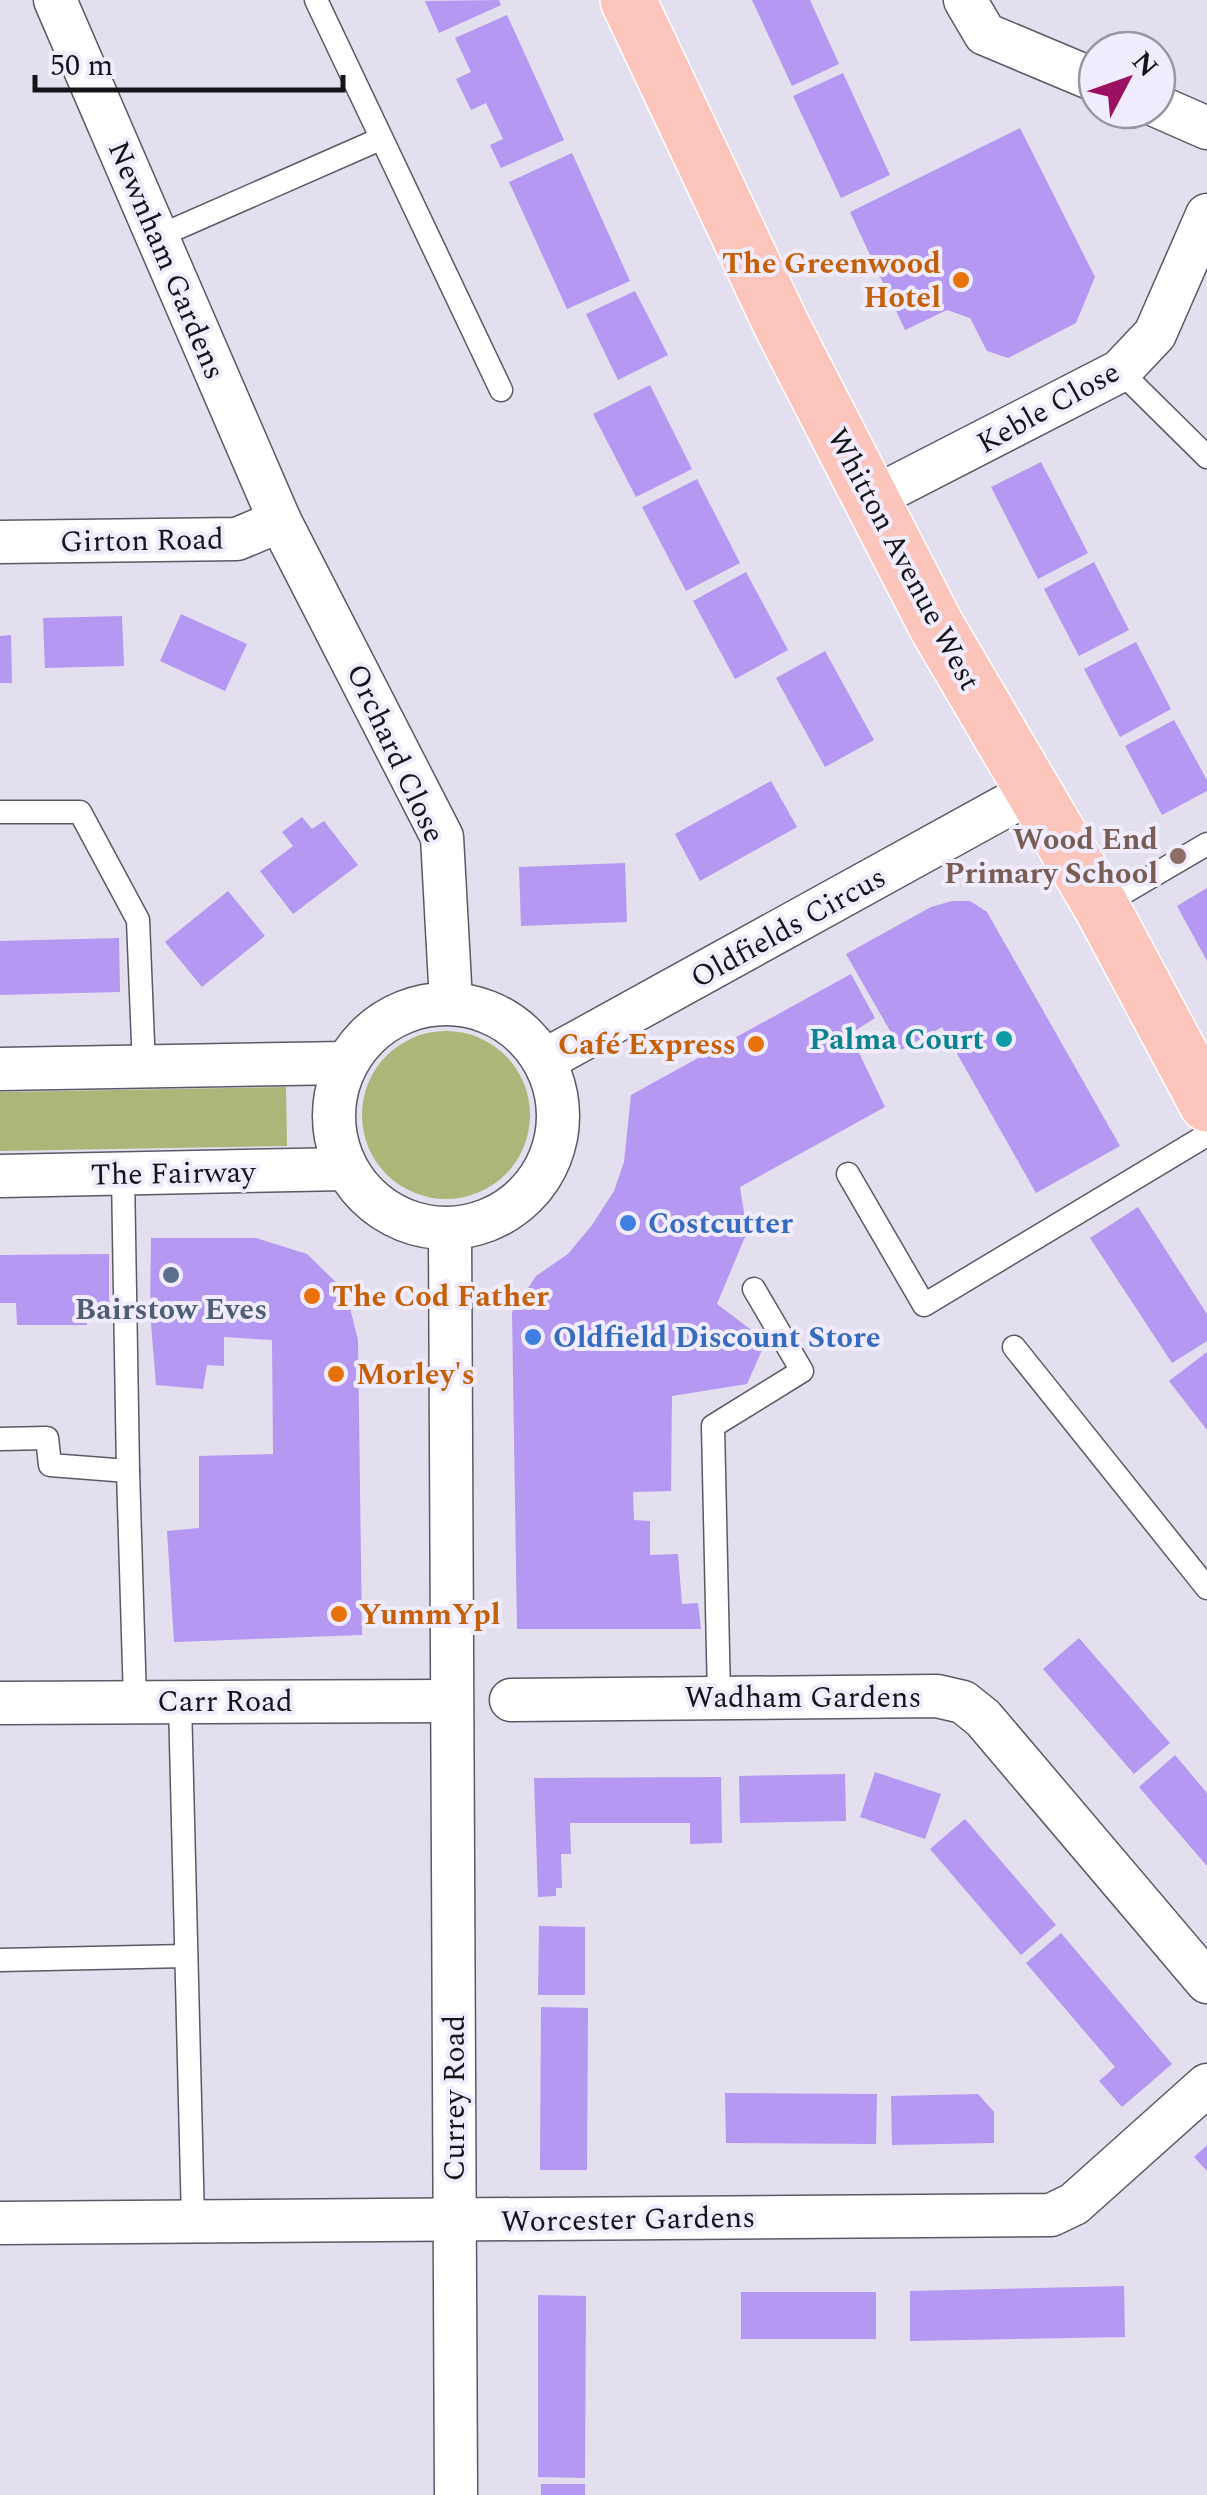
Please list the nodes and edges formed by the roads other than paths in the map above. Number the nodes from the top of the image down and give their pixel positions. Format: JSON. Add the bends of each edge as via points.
{"nodes":[{"id":1,"x":55,"y":0,"type":"edge"},
{"id":2,"x":316,"y":0,"type":"edge"},
{"id":3,"x":628,"y":0,"type":"edge"},
{"id":4,"x":964,"y":0,"type":"edge"},
{"id":5,"x":1077,"y":73,"type":"edge"},
{"id":6,"x":1177,"y":115,"type":"edge"},
{"id":7,"x":1207,"y":128,"type":"edge"},
{"id":8,"x":378,"y":140,"type":"junction"},
{"id":9,"x":1207,"y":215,"type":"edge"},
{"id":10,"x":158,"y":238,"type":"junction"},
{"id":11,"x":1120,"y":370,"type":"junction"},
{"id":12,"x":501,"y":390,"type":"dead end"},
{"id":13,"x":1207,"y":456,"type":"edge"},
{"id":14,"x":872,"y":499,"type":"junction"},
{"id":15,"x":280,"y":521,"type":"junction"},
{"id":16,"x":0,"y":542,"type":"edge"},
{"id":17,"x":1031,"y":792,"type":"junction"},
{"id":18,"x":0,"y":812,"type":"edge"},
{"id":19,"x":1207,"y":844,"type":"edge"},
{"id":20,"x":1101,"y":906,"type":"junction"},
{"id":21,"x":451,"y":1002,"type":"junction"},
{"id":22,"x":545,"y":1060,"type":"junction"},
{"id":23,"x":346,"y":1063,"type":"junction"},
{"id":24,"x":144,"y":1066,"type":"junction"},
{"id":25,"x":0,"y":1069,"type":"edge"},
{"id":26,"x":1207,"y":1104,"type":"edge"},
{"id":27,"x":1207,"y":1135,"type":"edge"},
{"id":28,"x":346,"y":1170,"type":"junction"},
{"id":29,"x":122,"y":1174,"type":"junction"},
{"id":30,"x":848,"y":1174,"type":"dead end"},
{"id":31,"x":0,"y":1176,"type":"edge"},
{"id":32,"x":450,"y":1230,"type":"junction"},
{"id":33,"x":754,"y":1288,"type":"dead end"},
{"id":34,"x":1014,"y":1347,"type":"dead end"},
{"id":35,"x":0,"y":1439,"type":"edge"},
{"id":36,"x":128,"y":1471,"type":"junction"},
{"id":37,"x":1207,"y":1588,"type":"edge"},
{"id":38,"x":719,"y":1697,"type":"junction"},
{"id":39,"x":136,"y":1700,"type":"junction"},
{"id":40,"x":511,"y":1700,"type":"dead end"},
{"id":41,"x":450,"y":1701,"type":"junction"},
{"id":42,"x":180,"y":1702,"type":"junction"},
{"id":43,"x":0,"y":1703,"type":"edge"},
{"id":44,"x":186,"y":1956,"type":"junction"},
{"id":45,"x":0,"y":1960,"type":"edge"},
{"id":46,"x":1207,"y":1982,"type":"edge"},
{"id":47,"x":1207,"y":2085,"type":"edge"},
{"id":48,"x":193,"y":2221,"type":"junction"},
{"id":49,"x":454,"y":2221,"type":"junction"},
{"id":50,"x":0,"y":2222,"type":"edge"},
{"id":51,"x":456,"y":2495,"type":"edge"}],
"edges":[{"from":1,"to":10,"type":"street","name":"Newnham Gardens"},
{"from":2,"to":8,"type":"lane"},
{"from":3,"to":14,"type":"main road","name":"Whitton Avenue West"},
{"from":4,"to":5,"type":"street","via":[[986,34]]},
{"from":6,"to":7,"type":"street"},
{"from":8,"to":10,"type":"lane"},
{"from":8,"to":12,"type":"lane"},
{"from":9,"to":11,"type":"street","name":"Keble Close","via":[[1155,334]]},
{"from":10,"to":15,"type":"street","name":"Newnham Gardens"},
{"from":11,"to":13,"type":"lane"},
{"from":11,"to":14,"type":"street","name":"Keble Close"},
{"from":14,"to":17,"type":"main road","name":"Whitton Avenue West"},
{"from":15,"to":16,"type":"street","name":"Girton Road","via":[[237,539]]},
{"from":15,"to":21,"type":"street","name":"Orchard Close","via":[[442,836]]},
{"from":17,"to":20,"type":"main road","name":"Whitton Avenue West"},
{"from":17,"to":22,"type":"street","name":"Oldfields Circus"},
{"from":18,"to":24,"type":"lane","via":[[80,812],[138,920]]},
{"from":19,"to":20,"type":"lane"},
{"from":20,"to":26,"type":"main road","name":"Whitton Avenue West"},
{"from":21,"to":22,"type":"street","via":[[480,1007],[517,1027]]},
{"from":21,"to":23,"type":"street","via":[[384,1020]]},
{"from":22,"to":32,"type":"street","via":[[560,1111],[548,1168],[489,1222]]},
{"from":23,"to":24,"type":"street"},
{"from":23,"to":28,"type":"street","via":[[333,1104]]},
{"from":24,"to":25,"type":"street"},
{"from":27,"to":30,"type":"lane","via":[[924,1306]]},
{"from":28,"to":29,"type":"street","name":"The Fairway"},
{"from":28,"to":32,"type":"street","via":[[384,1210],[413,1225]]},
{"from":29,"to":31,"type":"street","name":"The Fairway"},
{"from":29,"to":36,"type":"lane"},
{"from":32,"to":41,"type":"street"},
{"from":33,"to":38,"type":"lane","via":[[802,1371],[713,1426]]},
{"from":34,"to":37,"type":"lane"},
{"from":35,"to":36,"type":"lane","via":[[47,1438],[50,1465]]},
{"from":36,"to":39,"type":"lane"},
{"from":38,"to":40,"type":"street","name":"Wadham Gardens"},
{"from":38,"to":46,"type":"street","name":"Wadham Gardens","via":[[937,1696],[963,1702],[984,1718]]},
{"from":39,"to":42,"type":"street","name":"Carr Road"},
{"from":39,"to":43,"type":"street","name":"Carr Road"},
{"from":41,"to":42,"type":"street","name":"Carr Road"},
{"from":41,"to":49,"type":"street","name":"Currey Road"},
{"from":42,"to":44,"type":"lane"},
{"from":44,"to":45,"type":"lane"},
{"from":44,"to":48,"type":"lane"},
{"from":47,"to":49,"type":"street","name":"Worcester Gardens","via":[[1074,2204],[1051,2215]]},
{"from":48,"to":49,"type":"street","name":"Worcester Gardens"},
{"from":48,"to":50,"type":"street","name":"Worcester Gardens"},
{"from":49,"to":51,"type":"street","name":"Currey Road"}]}
